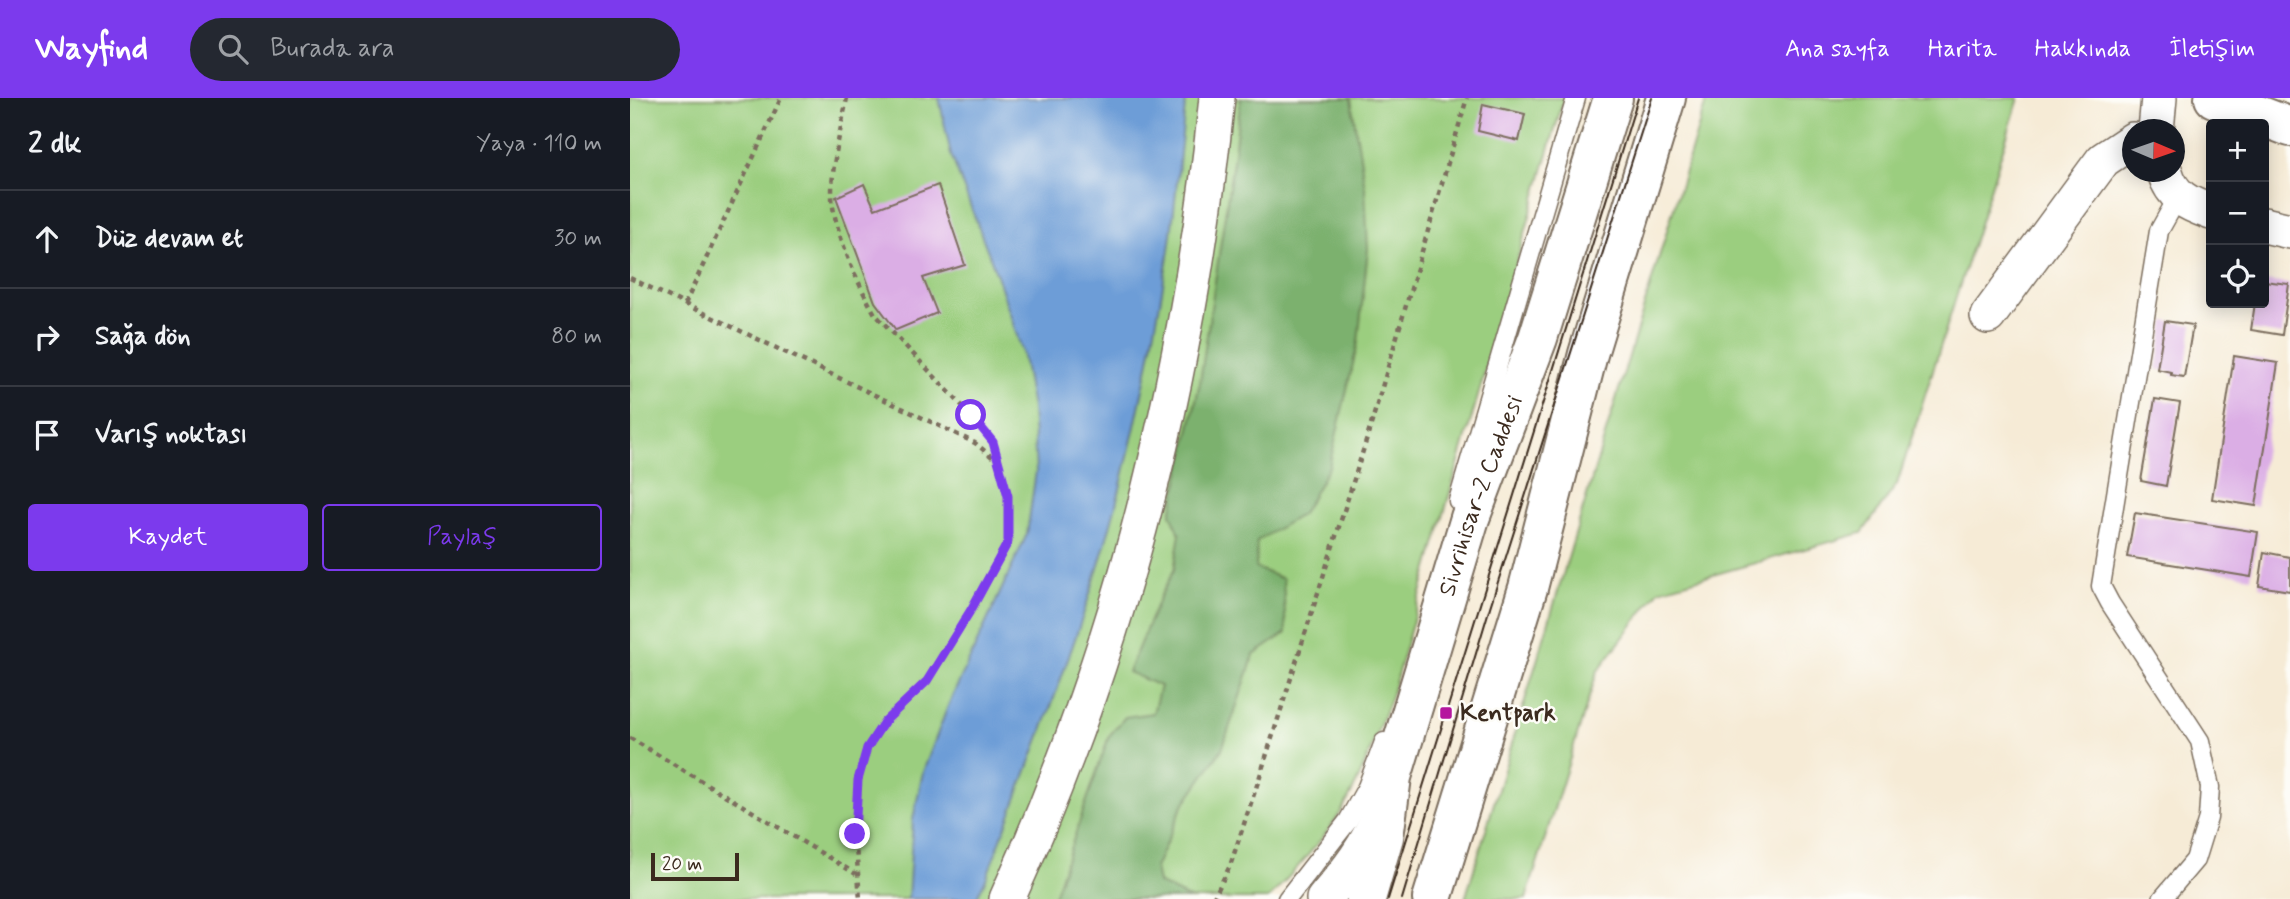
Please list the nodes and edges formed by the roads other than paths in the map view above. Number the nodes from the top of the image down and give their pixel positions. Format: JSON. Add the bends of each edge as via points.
{"nodes":[{"id":1,"x":1217,"y":98,"type":"edge"},
{"id":2,"x":1576,"y":98,"type":"edge"},
{"id":3,"x":1613,"y":98,"type":"edge"},
{"id":4,"x":1666,"y":98,"type":"edge"},
{"id":5,"x":2159,"y":98,"type":"edge"},
{"id":6,"x":2214,"y":98,"type":"edge"},
{"id":7,"x":2157,"y":119,"type":"edge"},
{"id":8,"x":2290,"y":127,"type":"edge"},
{"id":9,"x":2122,"y":148,"type":"edge"},
{"id":10,"x":2171,"y":184,"type":"edge"},
{"id":11,"x":2206,"y":210,"type":"edge"},
{"id":12,"x":2269,"y":226,"type":"edge"},
{"id":13,"x":2290,"y":231,"type":"edge"},
{"id":14,"x":1988,"y":316,"type":"dead end"},
{"id":15,"x":1392,"y":778,"type":"junction"},
{"id":16,"x":1007,"y":899,"type":"edge"},
{"id":17,"x":1287,"y":899,"type":"edge"},
{"id":18,"x":1324,"y":899,"type":"edge"},
{"id":19,"x":1366,"y":899,"type":"edge"},
{"id":20,"x":1432,"y":899,"type":"edge"},
{"id":21,"x":2162,"y":899,"type":"edge"}],
"edges":[{"from":1,"to":16,"type":"street","via":[[1207,194],[1175,380],[1139,536],[1090,691]]},
{"from":2,"to":17,"type":"lane","via":[[1398,706],[1358,805]]},
{"from":3,"to":15,"type":"main road","name":"Sivrihisar-2 Caddesi","via":[[1538,338],[1470,518]]},
{"from":4,"to":20,"type":"main road","via":[[1588,354],[1528,588]]},
{"from":5,"to":7,"type":"street"},
{"from":6,"to":8,"type":"main road"},
{"from":9,"to":14,"type":"street","via":[[2104,160]]},
{"from":10,"to":11,"type":"street","via":[[2193,206]]},
{"from":10,"to":21,"type":"lane","via":[[2159,231],[2101,586],[2200,741],[2210,787],[2208,818],[2195,860]]},
{"from":12,"to":13,"type":"street"},
{"from":15,"to":18,"type":"street","via":[[1373,832]]},
{"from":15,"to":19,"type":"main road","name":"Sivrihisar-2 Caddesi","via":[[1384,837]]}]}
